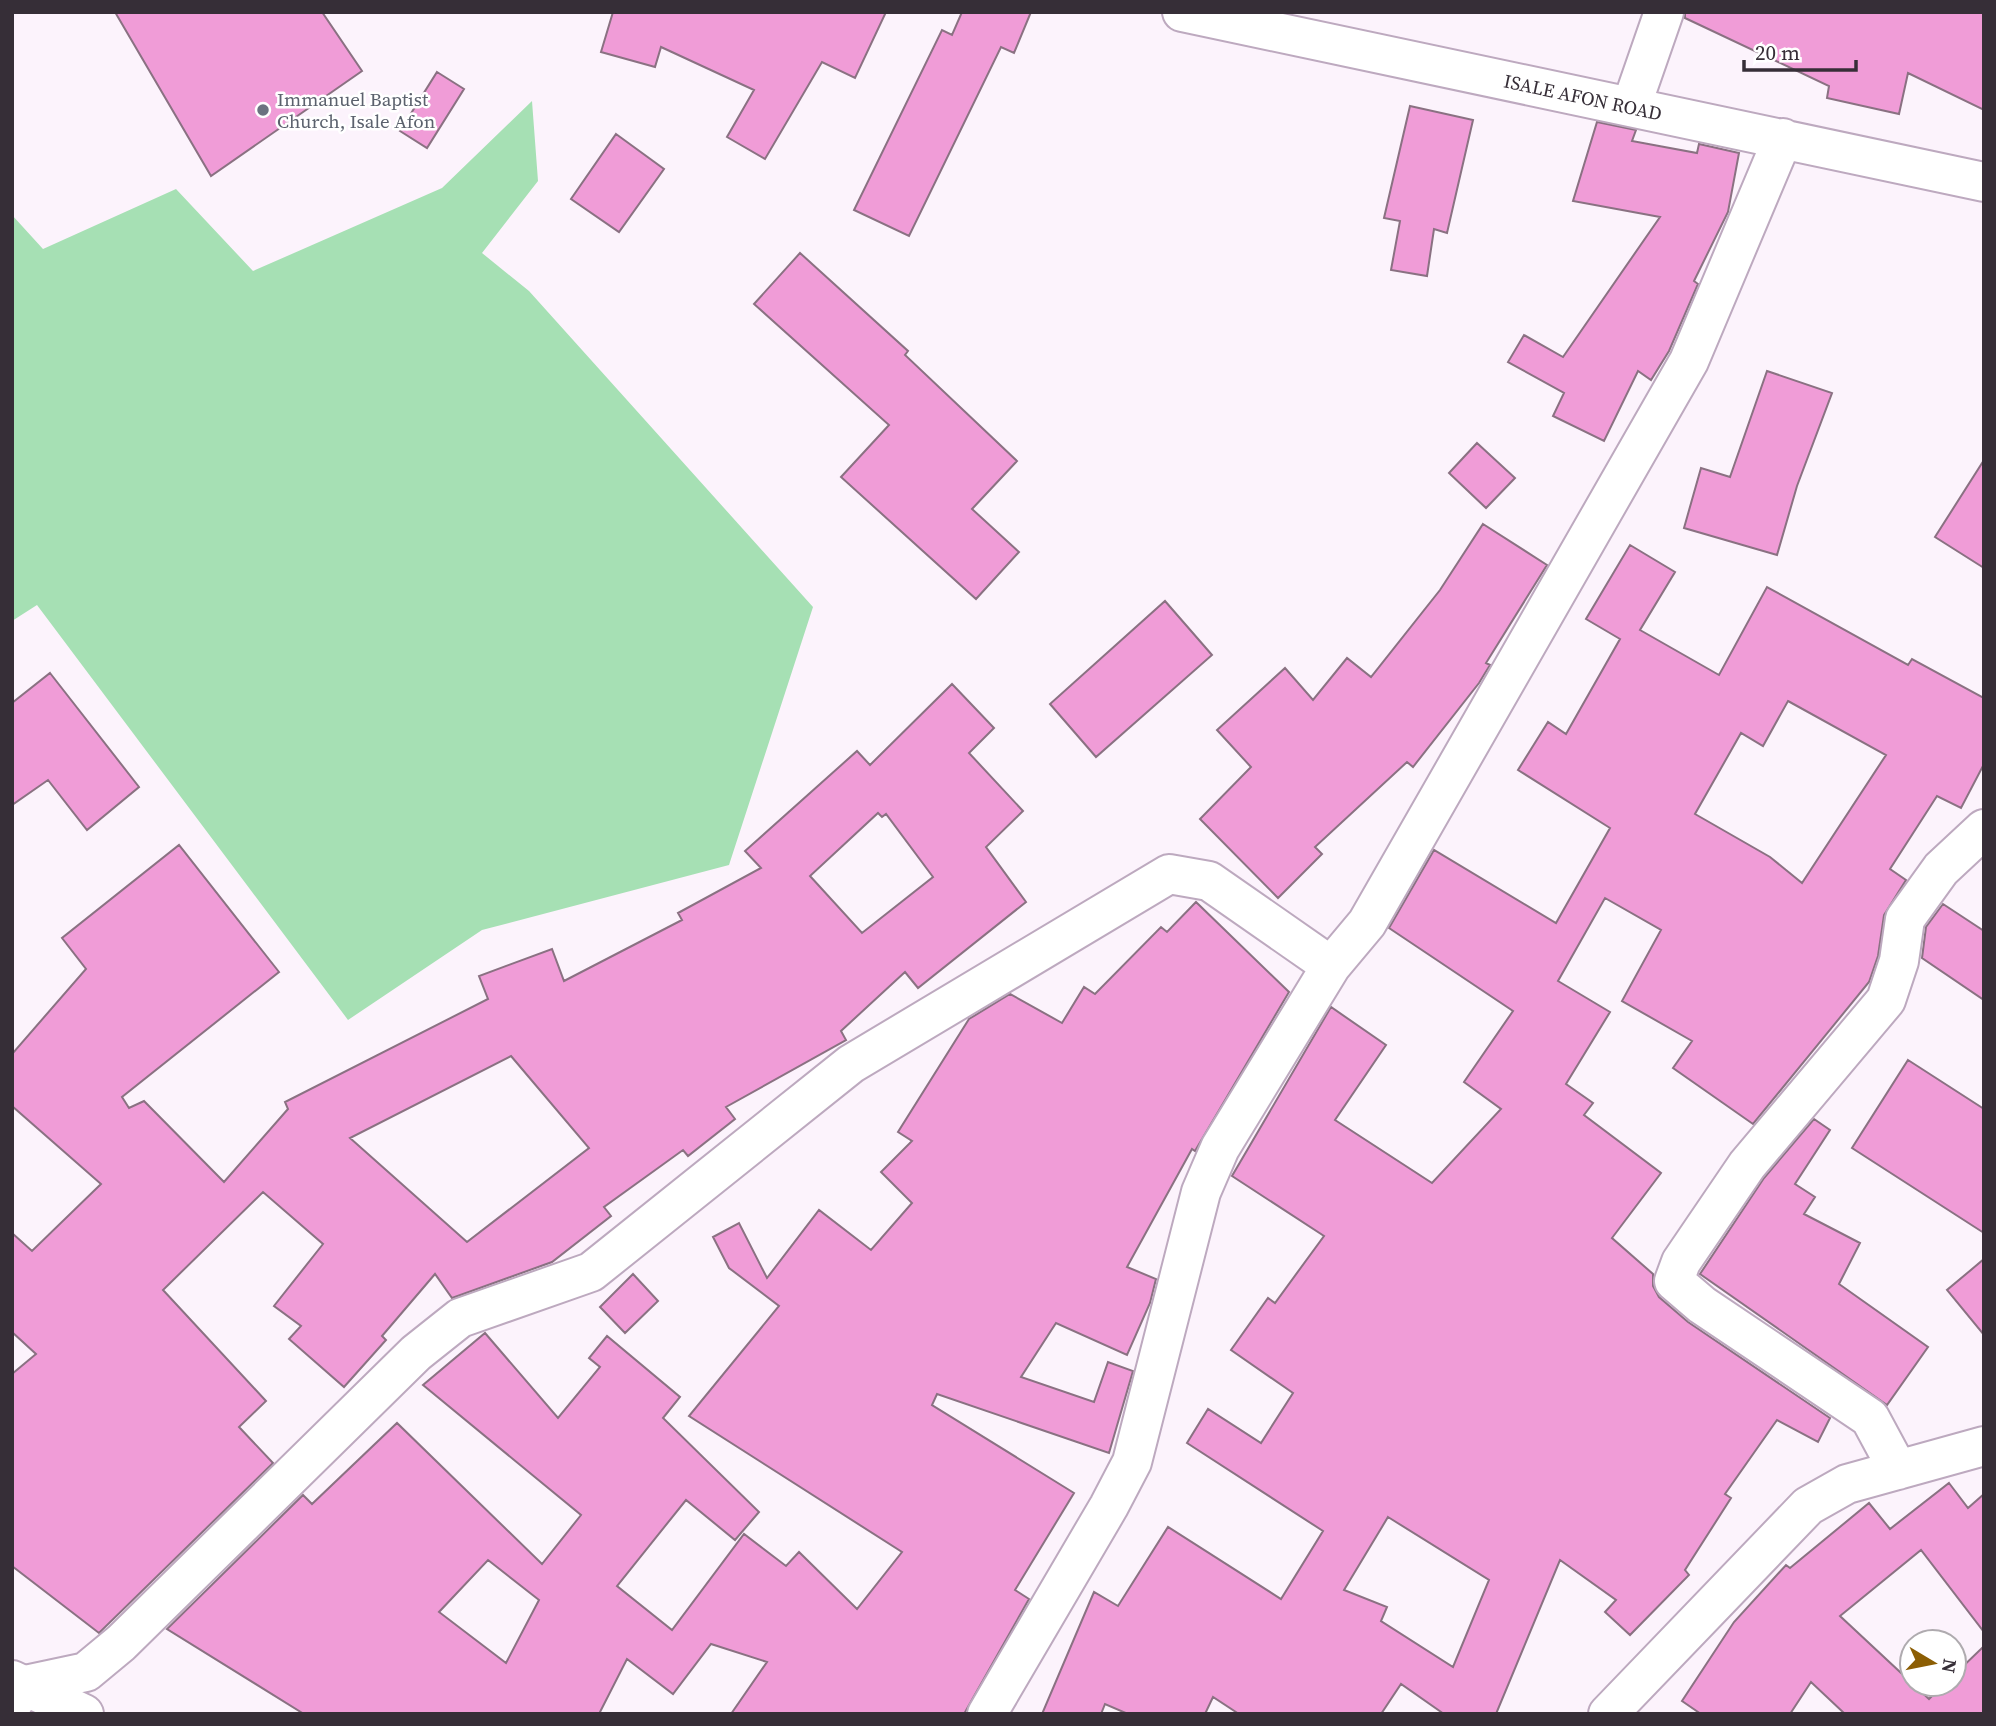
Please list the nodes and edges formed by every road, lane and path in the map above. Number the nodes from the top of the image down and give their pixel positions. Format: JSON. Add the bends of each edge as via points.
{"nodes":[{"id":1,"x":1182,"y":12,"type":"edge"},
{"id":2,"x":1664,"y":12,"type":"edge"},
{"id":3,"x":1631,"y":107,"type":"junction"},
{"id":4,"x":1783,"y":138,"type":"junction"},
{"id":5,"x":1984,"y":183,"type":"edge"},
{"id":6,"x":1984,"y":829,"type":"edge"},
{"id":7,"x":1331,"y":966,"type":"junction"},
{"id":8,"x":1984,"y":1446,"type":"edge"},
{"id":9,"x":1898,"y":1470,"type":"junction"},
{"id":10,"x":16,"y":1690,"type":"edge"},
{"id":11,"x":85,"y":1714,"type":"edge"},
{"id":12,"x":987,"y":1714,"type":"edge"},
{"id":13,"x":1608,"y":1714,"type":"edge"}],
"edges":[{"from":1,"to":3,"type":"street","name":"ISALE AFON ROAD"},
{"from":2,"to":3,"type":"street"},
{"from":3,"to":4,"type":"street","name":"ISALE AFON ROAD"},
{"from":4,"to":5,"type":"street","name":"ISALE AFON ROAD"},
{"from":4,"to":7,"type":"street","via":[[1689,361],[1367,923]]},
{"from":6,"to":9,"type":"street","via":[[1941,869],[1905,919],[1899,961],[1886,1000],[1746,1165],[1681,1262],[1674,1281],[1702,1305],[1870,1418]]},
{"from":7,"to":10,"type":"street","via":[[1209,881],[1168,874],[851,1064],[591,1272],[460,1318],[416,1353],[121,1643],[86,1672]]},
{"from":7,"to":12,"type":"street","via":[[1220,1148],[1201,1192],[1132,1462]]},
{"from":8,"to":9,"type":"street"},
{"from":9,"to":13,"type":"street","via":[[1847,1484],[1808,1506]]},
{"from":10,"to":11,"type":"street"}]}
